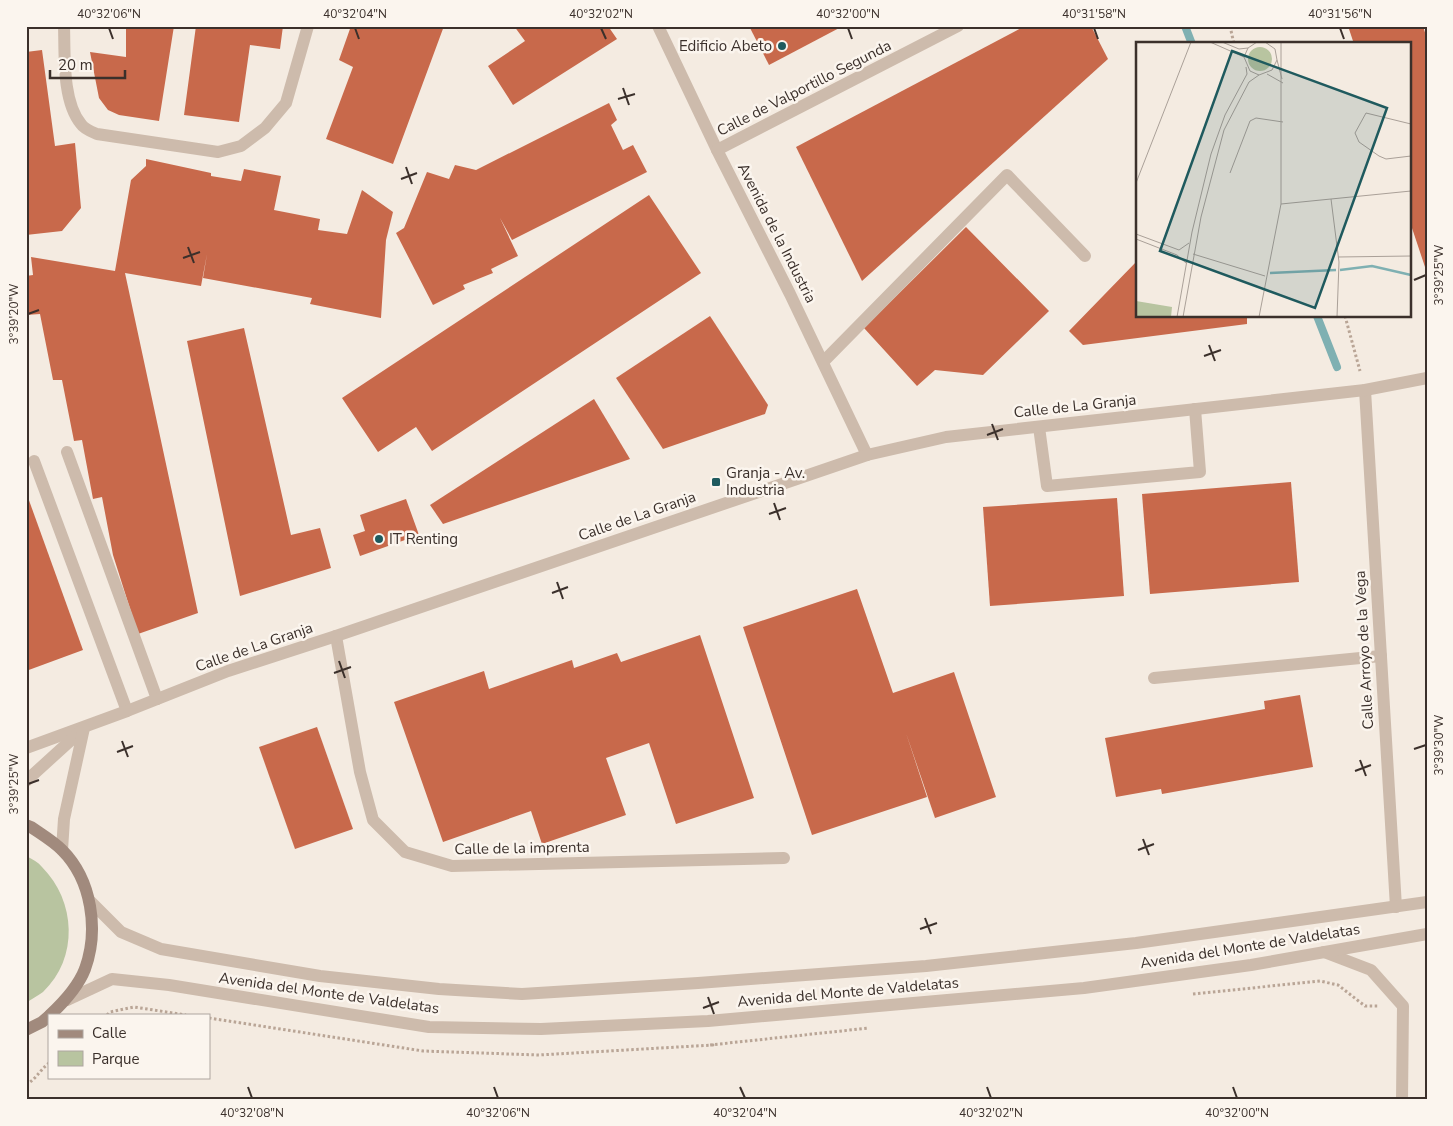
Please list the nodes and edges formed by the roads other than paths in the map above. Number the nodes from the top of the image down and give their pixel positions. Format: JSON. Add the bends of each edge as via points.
{"nodes":[{"id":1,"x":64,"y":26,"type":"edge"},
{"id":2,"x":308,"y":26,"type":"edge"},
{"id":3,"x":658,"y":26,"type":"edge"},
{"id":4,"x":958,"y":26,"type":"edge"},
{"id":5,"x":717,"y":150,"type":"junction"},
{"id":6,"x":1085,"y":256,"type":"dead end"},
{"id":7,"x":823,"y":362,"type":"junction"},
{"id":8,"x":1427,"y":378,"type":"edge"},
{"id":9,"x":1366,"y":390,"type":"junction"},
{"id":10,"x":1195,"y":409,"type":"junction"},
{"id":11,"x":1039,"y":427,"type":"junction"},
{"id":12,"x":67,"y":452,"type":"dead end"},
{"id":13,"x":867,"y":455,"type":"junction"},
{"id":14,"x":34,"y":461,"type":"dead end"},
{"id":15,"x":336,"y":636,"type":"junction"},
{"id":16,"x":1380,"y":656,"type":"junction"},
{"id":17,"x":1154,"y":678,"type":"dead end"},
{"id":18,"x":157,"y":700,"type":"junction"},
{"id":19,"x":127,"y":712,"type":"junction"},
{"id":20,"x":84,"y":728,"type":"junction"},
{"id":21,"x":26,"y":747,"type":"edge"},
{"id":22,"x":26,"y":781,"type":"edge"},
{"id":23,"x":26,"y":825,"type":"edge"},
{"id":24,"x":62,"y":850,"type":"junction"},
{"id":25,"x":784,"y":858,"type":"dead end"},
{"id":26,"x":90,"y":900,"type":"junction"},
{"id":27,"x":1427,"y":902,"type":"edge"},
{"id":28,"x":1396,"y":907,"type":"junction"},
{"id":29,"x":1427,"y":934,"type":"edge"},
{"id":30,"x":1324,"y":952,"type":"junction"},
{"id":31,"x":67,"y":1000,"type":"junction"},
{"id":32,"x":51,"y":1014,"type":"edge"},
{"id":33,"x":48,"y":1017,"type":"edge"},
{"id":34,"x":26,"y":1030,"type":"edge"},
{"id":35,"x":1402,"y":1100,"type":"edge"}],
"edges":[{"from":1,"to":2,"type":"street","via":[[70,104],[81,125],[97,134],[218,152],[241,146],[266,128],[286,103]]},
{"from":3,"to":5,"type":"street","name":"Avenida de la Industria"},
{"from":4,"to":5,"type":"street","name":"Calle de Valportillo Segunda"},
{"from":5,"to":7,"type":"street","name":"Avenida de la Industria"},
{"from":6,"to":7,"type":"street","via":[[1007,175]]},
{"from":7,"to":13,"type":"street","name":"Avenida de la Industria"},
{"from":8,"to":9,"type":"street","name":"Calle de La Granja"},
{"from":9,"to":10,"type":"street","name":"Calle de La Granja"},
{"from":9,"to":16,"type":"street","name":"Calle Arroyo de la Vega"},
{"from":10,"to":11,"type":"street","name":"Calle de La Granja"},
{"from":10,"to":11,"type":"street","via":[[1200,472],[1047,486]]},
{"from":11,"to":13,"type":"street","name":"Calle de La Granja","via":[[946,437]]},
{"from":12,"to":18,"type":"street"},
{"from":13,"to":15,"type":"street","name":"Calle de La Granja"},
{"from":14,"to":19,"type":"street"},
{"from":15,"to":18,"type":"street","name":"Calle de La Granja","via":[[228,671]]},
{"from":15,"to":25,"type":"street","name":"Calle de la imprenta","via":[[360,772],[373,820],[405,852],[452,866]]},
{"from":16,"to":17,"type":"street"},
{"from":16,"to":28,"type":"street","name":"Calle Arroyo de la Vega"},
{"from":18,"to":19,"type":"street","name":"Calle de La Granja"},
{"from":19,"to":20,"type":"street","name":"Calle de La Granja"},
{"from":20,"to":21,"type":"street","name":"Calle de La Granja"},
{"from":20,"to":22,"type":"street"},
{"from":20,"to":24,"type":"street","via":[[64,819]]},
{"from":23,"to":24,"type":"main road"},
{"from":24,"to":26,"type":"main road","via":[[79,874]]},
{"from":26,"to":28,"type":"street","name":"Avenida del Monte de Valdelatas","via":[[121,932],[161,949],[320,976],[522,994],[926,966],[1136,943]]},
{"from":26,"to":31,"type":"main road","via":[[92,936],[89,953],[85,970]]},
{"from":27,"to":28,"type":"street","name":"Avenida del Monte de Valdelatas"},
{"from":29,"to":30,"type":"street","name":"Avenida del Monte de Valdelatas"},
{"from":30,"to":31,"type":"street","name":"Avenida del Monte de Valdelatas","via":[[1084,988],[708,1021],[541,1029],[429,1026],[112,979]]},
{"from":30,"to":35,"type":"street","via":[[1372,970],[1403,1006]]},
{"from":31,"to":32,"type":"main road"},
{"from":33,"to":34,"type":"main road"}]}
